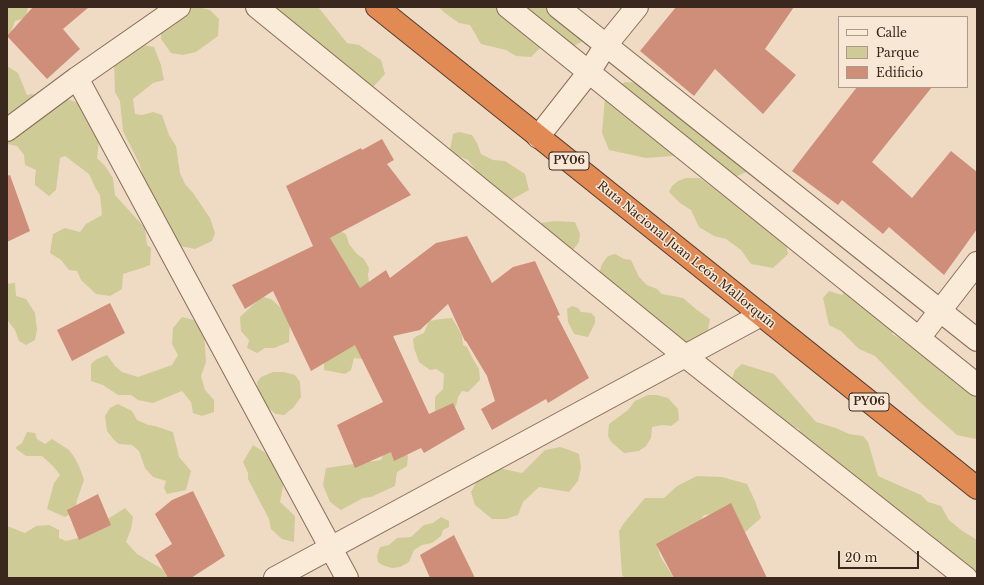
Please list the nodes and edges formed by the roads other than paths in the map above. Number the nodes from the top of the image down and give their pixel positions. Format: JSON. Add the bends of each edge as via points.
{"nodes":[{"id":1,"x":179,"y":7,"type":"edge"},
{"id":2,"x":257,"y":7,"type":"edge"},
{"id":3,"x":377,"y":7,"type":"edge"},
{"id":4,"x":508,"y":7,"type":"edge"},
{"id":5,"x":558,"y":7,"type":"edge"},
{"id":6,"x":637,"y":7,"type":"edge"},
{"id":7,"x":606,"y":45,"type":"junction"},
{"id":8,"x":589,"y":72,"type":"junction"},
{"id":9,"x":77,"y":78,"type":"junction"},
{"id":10,"x":7,"y":130,"type":"edge"},
{"id":11,"x":538,"y":137,"type":"junction"},
{"id":12,"x":977,"y":263,"type":"edge"},
{"id":13,"x":940,"y":310,"type":"junction"},
{"id":14,"x":761,"y":315,"type":"junction"},
{"id":15,"x":918,"y":338,"type":"junction"},
{"id":16,"x":977,"y":340,"type":"edge"},
{"id":17,"x":685,"y":356,"type":"junction"},
{"id":18,"x":977,"y":385,"type":"edge"},
{"id":19,"x":977,"y":488,"type":"edge"},
{"id":20,"x":331,"y":547,"type":"junction"},
{"id":21,"x":275,"y":578,"type":"edge"},
{"id":22,"x":347,"y":578,"type":"edge"},
{"id":23,"x":966,"y":578,"type":"edge"}],
"edges":[{"from":1,"to":9,"type":"street"},
{"from":2,"to":17,"type":"street"},
{"from":3,"to":11,"type":"highway","name":"Ruta Nacional Juan León Mallorquín","number":"PY06"},
{"from":4,"to":8,"type":"street"},
{"from":5,"to":7,"type":"street"},
{"from":6,"to":7,"type":"street"},
{"from":7,"to":8,"type":"street"},
{"from":7,"to":13,"type":"street"},
{"from":8,"to":11,"type":"street"},
{"from":8,"to":15,"type":"street"},
{"from":9,"to":10,"type":"street"},
{"from":9,"to":20,"type":"street"},
{"from":11,"to":14,"type":"highway","name":"Ruta Nacional Juan León Mallorquín","number":"PY06"},
{"from":12,"to":13,"type":"street"},
{"from":13,"to":15,"type":"street"},
{"from":13,"to":16,"type":"street"},
{"from":14,"to":17,"type":"street"},
{"from":14,"to":19,"type":"highway","name":"Ruta Nacional Juan León Mallorquín","number":"PY06"},
{"from":15,"to":18,"type":"street"},
{"from":17,"to":20,"type":"street"},
{"from":17,"to":23,"type":"street"},
{"from":20,"to":21,"type":"street"},
{"from":20,"to":22,"type":"street"}]}
